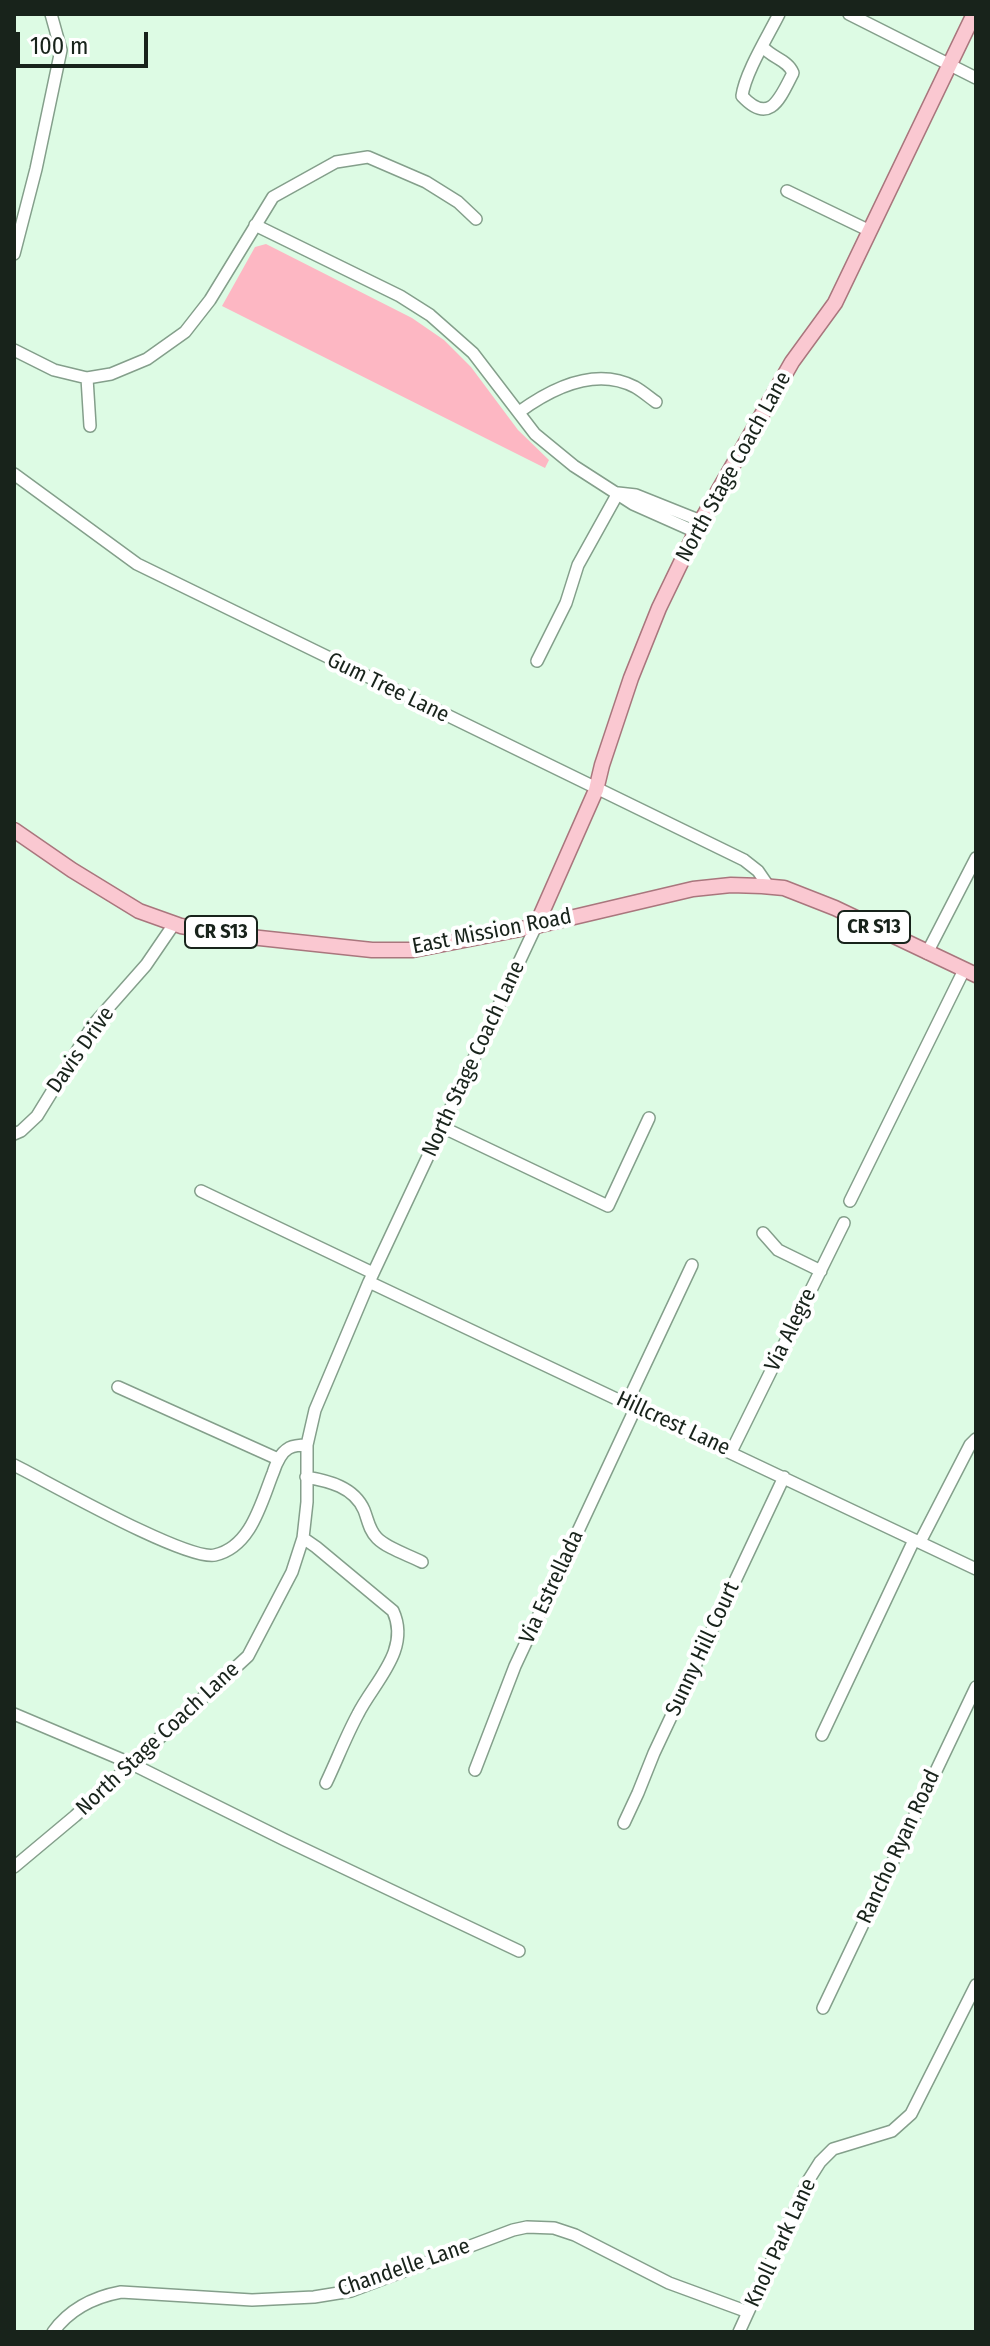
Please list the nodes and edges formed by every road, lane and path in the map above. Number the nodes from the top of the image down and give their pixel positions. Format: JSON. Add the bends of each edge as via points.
{"nodes":[{"id":1,"x":51,"y":14,"type":"edge"},
{"id":2,"x":779,"y":14,"type":"edge"},
{"id":3,"x":849,"y":14,"type":"edge"},
{"id":4,"x":974,"y":14,"type":"edge"},
{"id":5,"x":763,"y":47,"type":"junction"},
{"id":6,"x":950,"y":66,"type":"junction"},
{"id":7,"x":976,"y":78,"type":"edge"},
{"id":8,"x":787,"y":191,"type":"dead end"},
{"id":9,"x":476,"y":219,"type":"dead end"},
{"id":10,"x":255,"y":225,"type":"junction"},
{"id":11,"x":870,"y":231,"type":"junction"},
{"id":12,"x":14,"y":254,"type":"edge"},
{"id":13,"x":14,"y":350,"type":"edge"},
{"id":14,"x":87,"y":378,"type":"junction"},
{"id":15,"x":656,"y":402,"type":"dead end"},
{"id":16,"x":519,"y":412,"type":"junction"},
{"id":17,"x":90,"y":426,"type":"dead end"},
{"id":18,"x":14,"y":474,"type":"edge"},
{"id":19,"x":618,"y":493,"type":"junction"},
{"id":20,"x":698,"y":526,"type":"junction"},
{"id":21,"x":537,"y":661,"type":"dead end"},
{"id":22,"x":596,"y":790,"type":"junction"},
{"id":23,"x":14,"y":830,"type":"edge"},
{"id":24,"x":976,"y":858,"type":"edge"},
{"id":25,"x":769,"y":887,"type":"junction"},
{"id":26,"x":548,"y":897,"type":"junction"},
{"id":27,"x":583,"y":914,"type":"junction"},
{"id":28,"x":174,"y":924,"type":"junction"},
{"id":29,"x":536,"y":926,"type":"junction"},
{"id":30,"x":927,"y":953,"type":"junction"},
{"id":31,"x":970,"y":972,"type":"edge"},
{"id":32,"x":649,"y":1118,"type":"dead end"},
{"id":33,"x":442,"y":1127,"type":"junction"},
{"id":34,"x":14,"y":1134,"type":"edge"},
{"id":35,"x":201,"y":1191,"type":"dead end"},
{"id":36,"x":850,"y":1201,"type":"dead end"},
{"id":37,"x":844,"y":1223,"type":"dead end"},
{"id":38,"x":763,"y":1233,"type":"dead end"},
{"id":39,"x":692,"y":1265,"type":"dead end"},
{"id":40,"x":821,"y":1271,"type":"junction"},
{"id":41,"x":371,"y":1278,"type":"junction"},
{"id":42,"x":118,"y":1387,"type":"dead end"},
{"id":43,"x":632,"y":1405,"type":"junction"},
{"id":44,"x":976,"y":1439,"type":"edge"},
{"id":45,"x":307,"y":1445,"type":"junction"},
{"id":46,"x":731,"y":1452,"type":"junction"},
{"id":47,"x":278,"y":1459,"type":"junction"},
{"id":48,"x":14,"y":1465,"type":"edge"},
{"id":49,"x":306,"y":1477,"type":"junction"},
{"id":50,"x":784,"y":1477,"type":"junction"},
{"id":51,"x":303,"y":1538,"type":"junction"},
{"id":52,"x":917,"y":1541,"type":"junction"},
{"id":53,"x":422,"y":1562,"type":"dead end"},
{"id":54,"x":976,"y":1569,"type":"edge"},
{"id":55,"x":976,"y":1687,"type":"edge"},
{"id":56,"x":14,"y":1714,"type":"edge"},
{"id":57,"x":822,"y":1735,"type":"dead end"},
{"id":58,"x":130,"y":1763,"type":"junction"},
{"id":59,"x":475,"y":1770,"type":"dead end"},
{"id":60,"x":326,"y":1783,"type":"dead end"},
{"id":61,"x":624,"y":1823,"type":"dead end"},
{"id":62,"x":14,"y":1867,"type":"edge"},
{"id":63,"x":519,"y":1951,"type":"dead end"},
{"id":64,"x":976,"y":1985,"type":"edge"},
{"id":65,"x":823,"y":2008,"type":"dead end"},
{"id":66,"x":748,"y":2312,"type":"junction"},
{"id":67,"x":53,"y":2332,"type":"edge"},
{"id":68,"x":739,"y":2332,"type":"edge"}],
"edges":[{"from":1,"to":12,"type":"street","via":[[61,50]]},
{"from":2,"to":5,"type":"street"},
{"from":3,"to":6,"type":"street"},
{"from":4,"to":6,"type":"main road","name":"North Stage Coach Lane"},
{"from":5,"to":5,"type":"street","via":[[742,96],[758,109],[778,102],[793,73]]},
{"from":6,"to":7,"type":"street"},
{"from":6,"to":11,"type":"main road","name":"North Stage Coach Lane"},
{"from":8,"to":11,"type":"street"},
{"from":9,"to":10,"type":"street","via":[[426,182],[368,157],[336,162],[273,197]]},
{"from":10,"to":14,"type":"street","via":[[185,332],[147,359]]},
{"from":10,"to":16,"type":"street","via":[[430,315],[473,353]]},
{"from":11,"to":20,"type":"main road","name":"North Stage Coach Lane","via":[[835,303],[792,362]]},
{"from":13,"to":14,"type":"street","via":[[54,370]]},
{"from":14,"to":17,"type":"street"},
{"from":15,"to":16,"type":"street","via":[[633,386],[601,378],[566,384]]},
{"from":16,"to":19,"type":"street","via":[[535,434],[574,466]]},
{"from":18,"to":22,"type":"street","name":"Gum Tree Lane","via":[[137,564]]},
{"from":19,"to":20,"type":"street","via":[[636,495]]},
{"from":19,"to":21,"type":"street","via":[[578,565]]},
{"from":20,"to":22,"type":"main road","name":"North Stage Coach Lane","via":[[631,678]]},
{"from":22,"to":25,"type":"street","name":"Gum Tree Lane","via":[[744,860]]},
{"from":22,"to":26,"type":"main road","name":"North Stage Coach Lane"},
{"from":23,"to":28,"type":"main road","name":"East Mission Road","number":"CR S13","via":[[114,898]]},
{"from":24,"to":30,"type":"street"},
{"from":25,"to":27,"type":"main road","name":"East Mission Road","number":"CR S13","via":[[693,889]]},
{"from":25,"to":30,"type":"main road","name":"East Mission Road","number":"CR S13","via":[[835,908]]},
{"from":26,"to":27,"type":"main road"},
{"from":26,"to":29,"type":"main road","name":"North Stage Coach Lane"},
{"from":27,"to":29,"type":"main road","name":"East Mission Road","number":"CR S13"},
{"from":28,"to":29,"type":"main road","name":"East Mission Road","number":"CR S13","via":[[372,950],[413,950]]},
{"from":28,"to":34,"type":"street","name":"Davis Drive","via":[[93,1025],[37,1116]]},
{"from":29,"to":33,"type":"street","name":"North Stage Coach Lane"},
{"from":30,"to":31,"type":"main road","name":"East Mission Road","number":"CR S13"},
{"from":31,"to":36,"type":"street"},
{"from":32,"to":33,"type":"street","via":[[608,1206]]},
{"from":33,"to":41,"type":"street","name":"North Stage Coach Lane"},
{"from":35,"to":41,"type":"street","name":"Hillcrest Lane"},
{"from":37,"to":40,"type":"street"},
{"from":38,"to":40,"type":"street","name":"Via Alegre","via":[[778,1250]]},
{"from":39,"to":43,"type":"street","name":"Via Estrellada"},
{"from":40,"to":46,"type":"street","name":"Via Alegre"},
{"from":41,"to":43,"type":"street","name":"Hillcrest Lane"},
{"from":41,"to":45,"type":"street","name":"North Stage Coach Lane","via":[[315,1410]]},
{"from":42,"to":47,"type":"street"},
{"from":43,"to":46,"type":"street","name":"Hillcrest Lane"},
{"from":43,"to":59,"type":"street","name":"Via Estrellada","via":[[515,1666]]},
{"from":44,"to":52,"type":"street"},
{"from":45,"to":47,"type":"street","via":[[293,1446]]},
{"from":45,"to":49,"type":"street","name":"North Stage Coach Lane"},
{"from":46,"to":50,"type":"street","name":"Hillcrest Lane"},
{"from":47,"to":48,"type":"street","via":[[243,1539],[206,1556],[172,1546]]},
{"from":49,"to":51,"type":"street","name":"North Stage Coach Lane"},
{"from":49,"to":53,"type":"street","via":[[356,1496],[379,1540]]},
{"from":50,"to":52,"type":"street","name":"Hillcrest Lane"},
{"from":50,"to":61,"type":"street","name":"Sunny Hill Court"},
{"from":51,"to":58,"type":"street","name":"North Stage Coach Lane","via":[[292,1572],[248,1656]]},
{"from":51,"to":60,"type":"street","via":[[393,1611],[398,1622],[390,1662],[359,1711]]},
{"from":52,"to":54,"type":"street","name":"Hillcrest Lane"},
{"from":52,"to":57,"type":"street"},
{"from":55,"to":65,"type":"street","name":"Rancho Ryan Road"},
{"from":56,"to":58,"type":"street"},
{"from":58,"to":62,"type":"street","name":"North Stage Coach Lane"},
{"from":58,"to":63,"type":"street"},
{"from":64,"to":66,"type":"street","name":"Knoll Park Lane","via":[[911,2114],[892,2131],[833,2149],[820,2162]]},
{"from":66,"to":67,"type":"street","name":"Chandelle Lane","via":[[669,2283],[575,2235],[527,2227],[351,2291],[314,2297],[107,2295],[80,2307]]},
{"from":66,"to":68,"type":"street","name":"Knoll Park Lane"}]}
